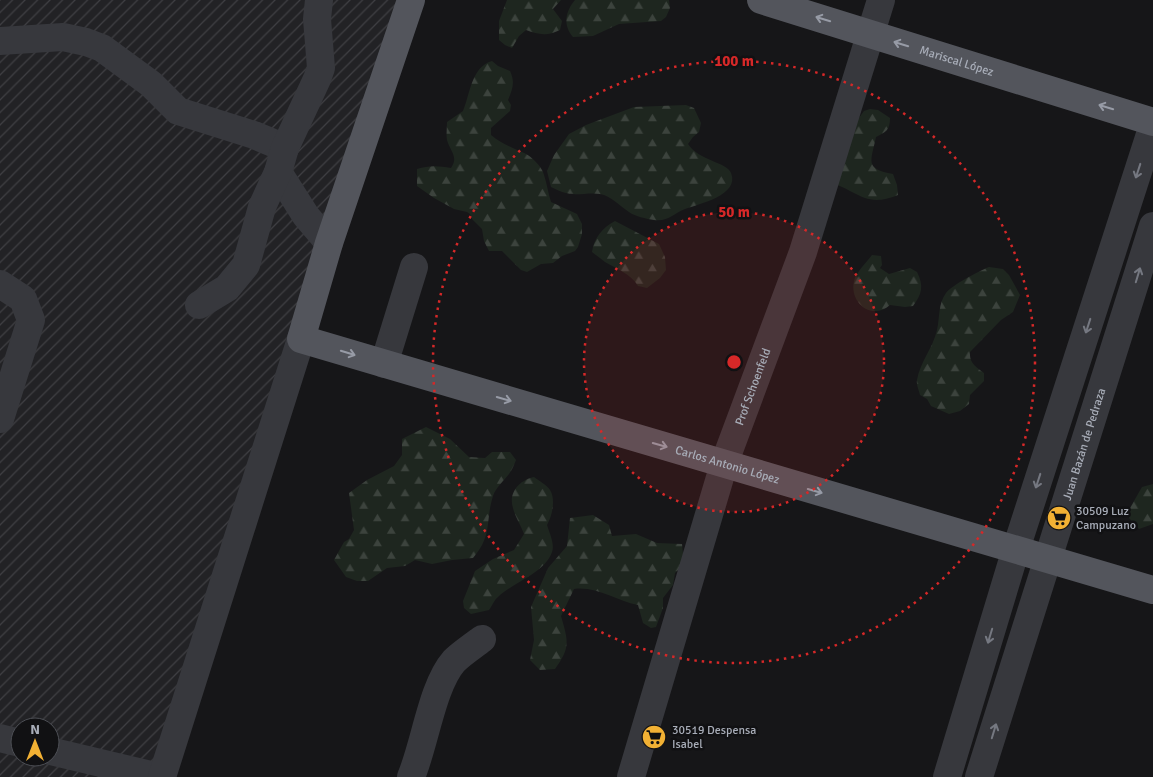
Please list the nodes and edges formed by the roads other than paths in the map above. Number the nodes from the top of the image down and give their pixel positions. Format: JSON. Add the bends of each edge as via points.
{"nodes":[{"id":1,"x":318,"y":0,"type":"edge"},
{"id":2,"x":411,"y":0,"type":"edge"},
{"id":3,"x":761,"y":0,"type":"edge"},
{"id":4,"x":881,"y":0,"type":"edge"},
{"id":5,"x":870,"y":34,"type":"junction"},
{"id":6,"x":0,"y":41,"type":"edge"},
{"id":7,"x":1153,"y":123,"type":"edge"},
{"id":8,"x":282,"y":160,"type":"junction"},
{"id":9,"x":1153,"y":226,"type":"edge"},
{"id":10,"x":329,"y":243,"type":"junction"},
{"id":11,"x":414,"y":267,"type":"dead end"},
{"id":12,"x":0,"y":284,"type":"edge"},
{"id":13,"x":199,"y":305,"type":"dead end"},
{"id":14,"x":301,"y":339,"type":"junction"},
{"id":15,"x":384,"y":364,"type":"junction"},
{"id":16,"x":0,"y":419,"type":"edge"},
{"id":17,"x":724,"y":464,"type":"junction"},
{"id":18,"x":1016,"y":549,"type":"junction"},
{"id":19,"x":1048,"y":559,"type":"junction"},
{"id":20,"x":1153,"y":590,"type":"edge"},
{"id":21,"x":482,"y":638,"type":"dead end"},
{"id":22,"x":60,"y":754,"type":"edge"},
{"id":23,"x":117,"y":773,"type":"edge"},
{"id":24,"x":161,"y":777,"type":"edge"},
{"id":25,"x":411,"y":777,"type":"edge"},
{"id":26,"x":631,"y":777,"type":"edge"},
{"id":27,"x":947,"y":777,"type":"edge"},
{"id":28,"x":980,"y":777,"type":"edge"}],
"edges":[{"from":1,"to":8,"type":"street","via":[[321,68]]},
{"from":2,"to":10,"type":"main road"},
{"from":5,"to":3,"type":"main road","name":"Mariscal López","one_way":true},
{"from":4,"to":5,"type":"street","name":"Prof Schoenfeld"},
{"from":7,"to":5,"type":"main road","name":"Mariscal López","one_way":true},
{"from":5,"to":17,"type":"street","name":"Prof Schoenfeld","via":[[803,252]]},
{"from":6,"to":8,"type":"street","via":[[63,37],[102,48],[151,84],[178,112],[254,135]]},
{"from":7,"to":18,"type":"street","one_way":true},
{"from":8,"to":10,"type":"street","via":[[306,216]]},
{"from":8,"to":13,"type":"street","via":[[262,207],[246,265],[227,288]]},
{"from":19,"to":9,"type":"street","name":"Juan Bazán de Pedraza","one_way":true},
{"from":10,"to":14,"type":"main road"},
{"from":11,"to":15,"type":"street"},
{"from":12,"to":16,"type":"street","via":[[23,299],[31,320]]},
{"from":14,"to":15,"type":"main road","name":"Carlos Antonio López","one_way":true},
{"from":14,"to":24,"type":"street"},
{"from":15,"to":17,"type":"main road","name":"Carlos Antonio López","one_way":true},
{"from":17,"to":18,"type":"main road","name":"Carlos Antonio López","one_way":true},
{"from":17,"to":26,"type":"street","name":"Prof Schoenfeld"},
{"from":18,"to":19,"type":"main road","name":"Carlos Antonio López"},
{"from":18,"to":27,"type":"street","one_way":true},
{"from":19,"to":20,"type":"main road","name":"Carlos Antonio López"},
{"from":28,"to":19,"type":"street","name":"Juan Bazán de Pedraza","one_way":true},
{"from":21,"to":25,"type":"street","via":[[454,661],[440,684]]},
{"from":22,"to":23,"type":"street"},
{"from":23,"to":24,"type":"street"}]}
